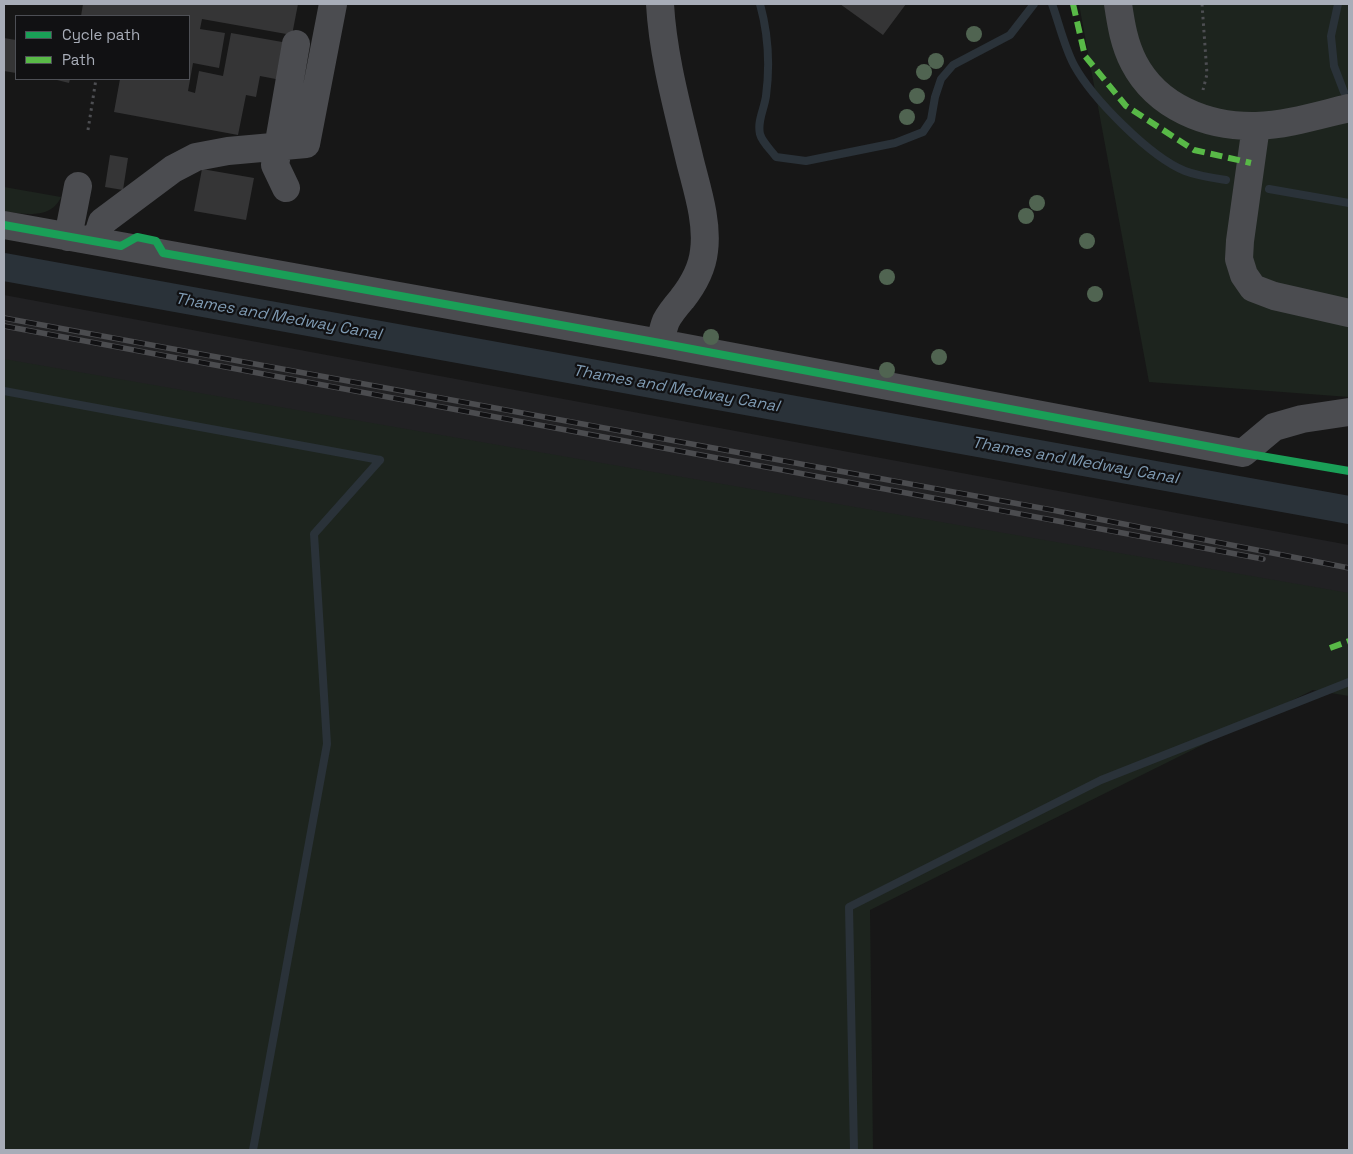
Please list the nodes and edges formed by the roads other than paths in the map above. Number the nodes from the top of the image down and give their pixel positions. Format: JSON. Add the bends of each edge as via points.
{"nodes":[{"id":1,"x":333,"y":4,"type":"edge"},
{"id":2,"x":660,"y":4,"type":"edge"},
{"id":3,"x":1118,"y":4,"type":"edge"},
{"id":4,"x":296,"y":44,"type":"dead end"},
{"id":5,"x":1349,"y":108,"type":"edge"},
{"id":6,"x":1256,"y":126,"type":"junction"},
{"id":7,"x":278,"y":146,"type":"junction"},
{"id":8,"x":78,"y":186,"type":"dead end"},
{"id":9,"x":286,"y":188,"type":"dead end"},
{"id":10,"x":4,"y":225,"type":"edge"},
{"id":11,"x":68,"y":237,"type":"junction"},
{"id":12,"x":96,"y":241,"type":"junction"},
{"id":13,"x":1349,"y":313,"type":"edge"},
{"id":14,"x":660,"y":343,"type":"junction"},
{"id":15,"x":1349,"y":412,"type":"edge"}],
"edges":[{"from":1,"to":7,"type":"lane","via":[[306,144]]},
{"from":2,"to":14,"type":"lane","via":[[673,91],[693,172],[705,240],[698,274],[666,320]]},
{"from":3,"to":6,"type":"lane","via":[[1123,34],[1134,62],[1150,87],[1174,106],[1197,117]]},
{"from":4,"to":7,"type":"lane"},
{"from":5,"to":6,"type":"lane"},
{"from":6,"to":13,"type":"lane","via":[[1240,241],[1239,259],[1244,275],[1253,288],[1274,296]]},
{"from":7,"to":9,"type":"lane","via":[[275,165]]},
{"from":7,"to":12,"type":"lane","via":[[196,157],[173,169],[102,222]]},
{"from":8,"to":11,"type":"lane"},
{"from":10,"to":11,"type":"lane"},
{"from":11,"to":12,"type":"lane"},
{"from":12,"to":14,"type":"lane"},
{"from":14,"to":15,"type":"lane","via":[[1243,453],[1274,426]]}]}
